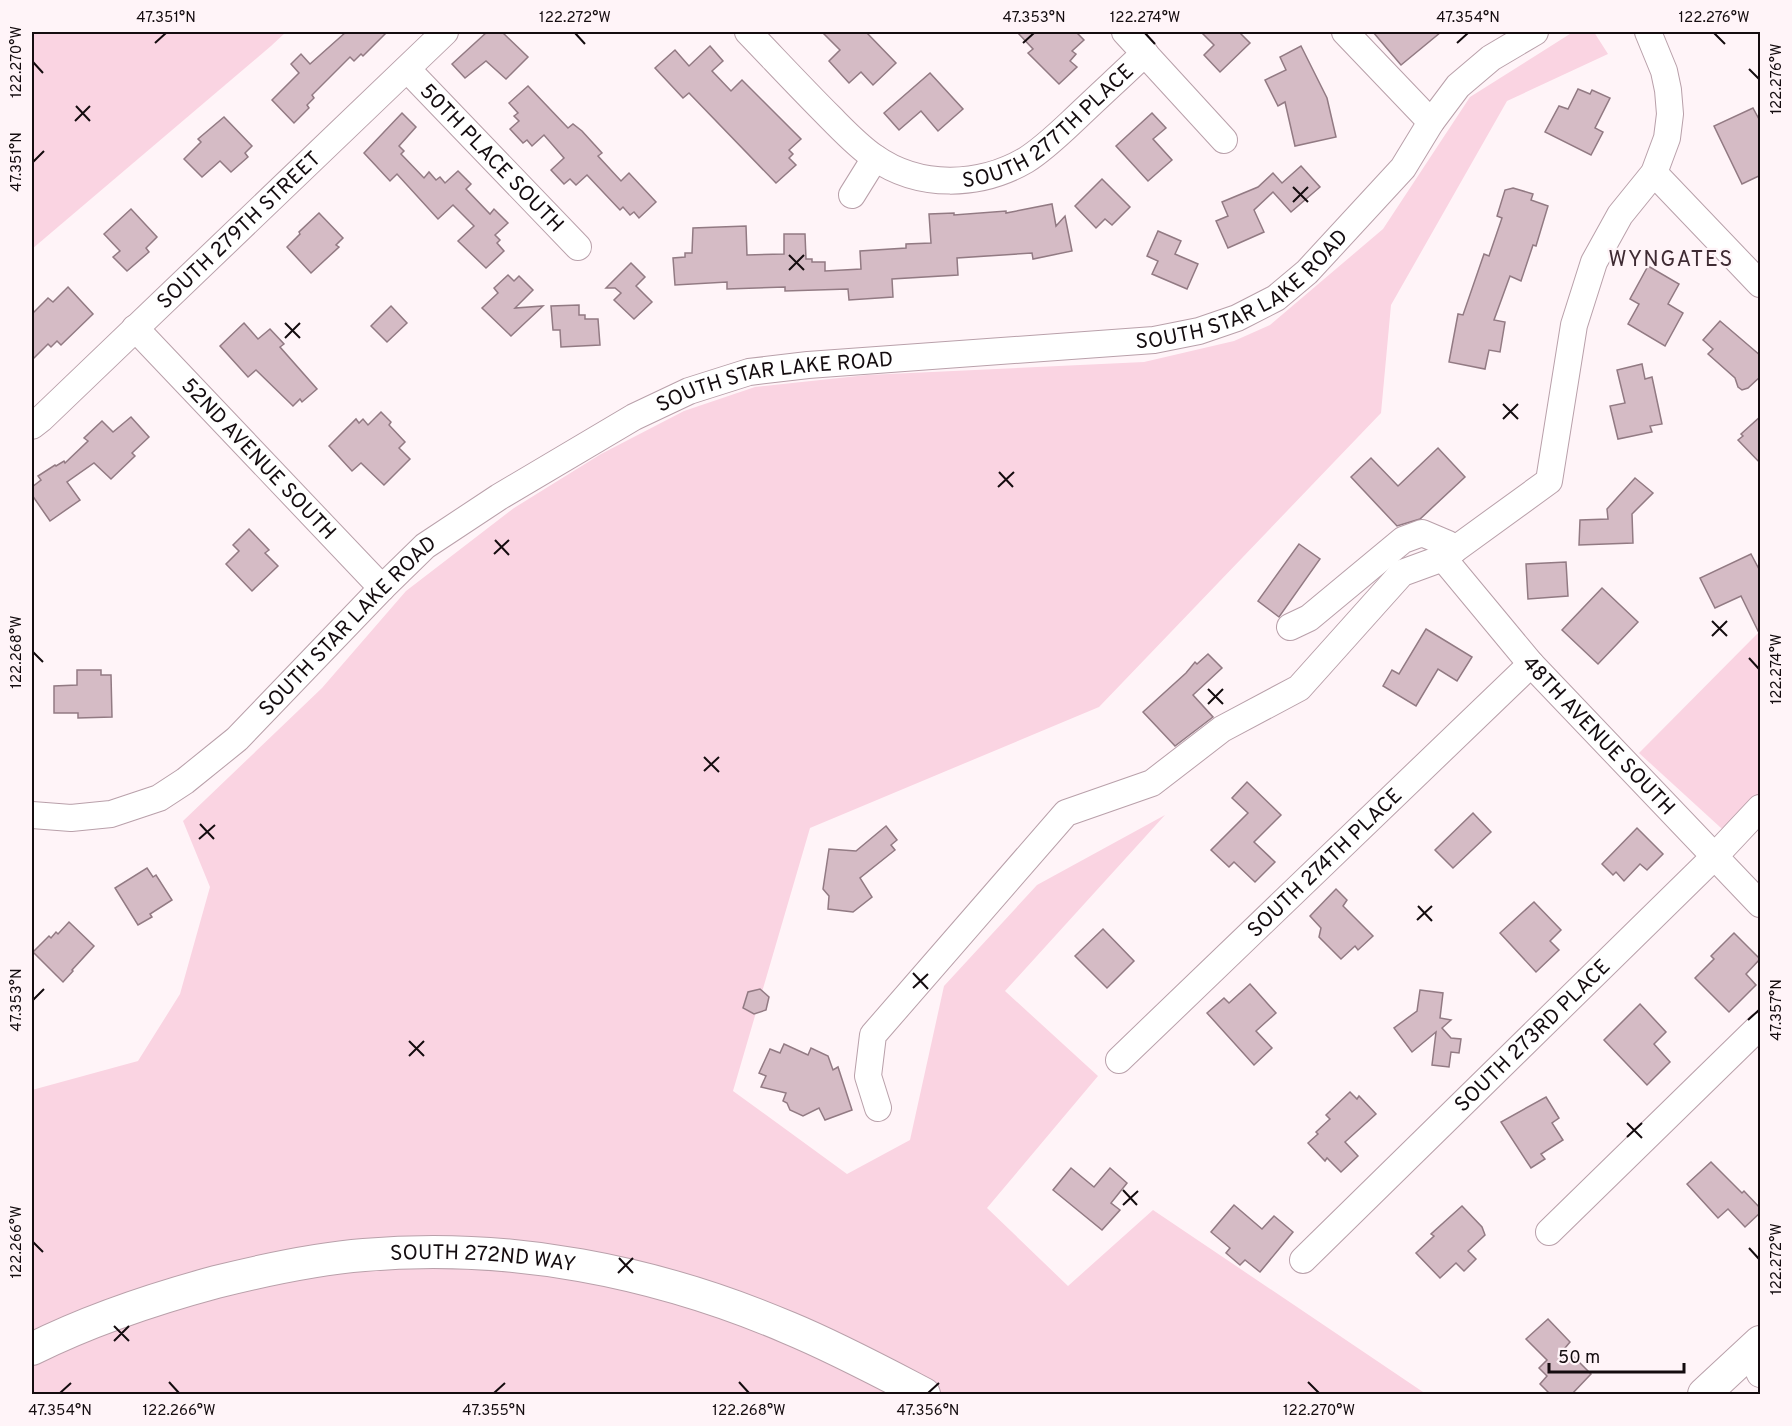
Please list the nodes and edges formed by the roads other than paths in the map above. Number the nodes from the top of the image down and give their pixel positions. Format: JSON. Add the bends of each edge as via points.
{"nodes":[{"id":1,"x":446,"y":32,"type":"edge"},
{"id":2,"x":748,"y":32,"type":"edge"},
{"id":3,"x":1125,"y":32,"type":"edge"},
{"id":4,"x":1345,"y":32,"type":"edge"},
{"id":5,"x":1535,"y":32,"type":"edge"},
{"id":6,"x":1648,"y":32,"type":"edge"},
{"id":7,"x":1145,"y":53,"type":"junction"},
{"id":8,"x":407,"y":69,"type":"junction"},
{"id":9,"x":1431,"y":122,"type":"junction"},
{"id":10,"x":1224,"y":141,"type":"dead end"},
{"id":11,"x":875,"y":158,"type":"junction"},
{"id":12,"x":1654,"y":173,"type":"junction"},
{"id":13,"x":852,"y":195,"type":"dead end"},
{"id":14,"x":578,"y":247,"type":"dead end"},
{"id":15,"x":1761,"y":284,"type":"edge"},
{"id":16,"x":135,"y":328,"type":"junction"},
{"id":17,"x":32,"y":426,"type":"edge"},
{"id":18,"x":1448,"y":554,"type":"junction"},
{"id":19,"x":382,"y":588,"type":"junction"},
{"id":20,"x":1290,"y":627,"type":"dead end"},
{"id":21,"x":1532,"y":664,"type":"junction"},
{"id":22,"x":1761,"y":808,"type":"edge"},
{"id":23,"x":32,"y":815,"type":"edge"},
{"id":24,"x":1714,"y":857,"type":"junction"},
{"id":25,"x":1761,"y":904,"type":"edge"},
{"id":26,"x":1761,"y":1026,"type":"edge"},
{"id":27,"x":1119,"y":1060,"type":"dead end"},
{"id":28,"x":878,"y":1108,"type":"dead end"},
{"id":29,"x":1549,"y":1232,"type":"dead end"},
{"id":30,"x":1303,"y":1260,"type":"dead end"},
{"id":31,"x":32,"y":1349,"type":"edge"},
{"id":32,"x":1757,"y":1356,"type":"edge"},
{"id":33,"x":924,"y":1395,"type":"edge"},
{"id":34,"x":1704,"y":1395,"type":"edge"}],
"edges":[{"from":1,"to":8,"type":"street","name":"SOUTH 279TH STREET"},
{"from":2,"to":11,"type":"street","name":"SOUTH 277TH PLACE"},
{"from":3,"to":7,"type":"street"},
{"from":4,"to":9,"type":"street"},
{"from":5,"to":9,"type":"street","name":"SOUTH STAR LAKE ROAD","via":[[1491,58],[1458,86]]},
{"from":6,"to":12,"type":"street","via":[[1664,71],[1670,114],[1667,138]]},
{"from":7,"to":10,"type":"street"},
{"from":7,"to":11,"type":"street","name":"SOUTH 277TH PLACE","via":[[1052,141],[1011,168],[984,177],[939,181],[906,173]]},
{"from":8,"to":14,"type":"street","name":"50TH PLACE SOUTH"},
{"from":8,"to":16,"type":"street","name":"SOUTH 279TH STREET"},
{"from":9,"to":19,"type":"street","name":"SOUTH STAR LAKE ROAD","via":[[1403,168],[1307,272],[1276,298],[1237,318],[1154,340],[749,372],[689,391],[634,417],[425,546]]},
{"from":11,"to":13,"type":"street"},
{"from":12,"to":15,"type":"street"},
{"from":12,"to":18,"type":"street","via":[[1620,215],[1594,262],[1575,325],[1549,481]]},
{"from":16,"to":17,"type":"street","name":"SOUTH 279TH STREET"},
{"from":16,"to":19,"type":"street","name":"52ND AVENUE SOUTH"},
{"from":18,"to":20,"type":"street","via":[[1448,544],[1422,533],[1403,540],[1309,618]]},
{"from":18,"to":21,"type":"street","name":"48TH AVENUE SOUTH"},
{"from":18,"to":28,"type":"street","via":[[1402,573],[1299,688],[1222,729],[1152,783],[1066,813],[873,1035],[868,1076]]},
{"from":19,"to":23,"type":"street","name":"SOUTH STAR LAKE ROAD","via":[[237,739],[176,787],[159,798],[111,814],[71,818]]},
{"from":21,"to":24,"type":"street","name":"48TH AVENUE SOUTH"},
{"from":21,"to":27,"type":"street","name":"SOUTH 274TH PLACE"},
{"from":22,"to":24,"type":"street","name":"SOUTH 273RD PLACE"},
{"from":24,"to":25,"type":"street","name":"48TH AVENUE SOUTH"},
{"from":24,"to":30,"type":"street","name":"SOUTH 273RD PLACE"},
{"from":26,"to":29,"type":"street"},
{"from":31,"to":33,"type":"main road","name":"SOUTH 272ND WAY","via":[[142,1304],[250,1274],[363,1255],[472,1254],[569,1263],[684,1290],[790,1328]]},
{"from":32,"to":34,"type":"main road"}]}
